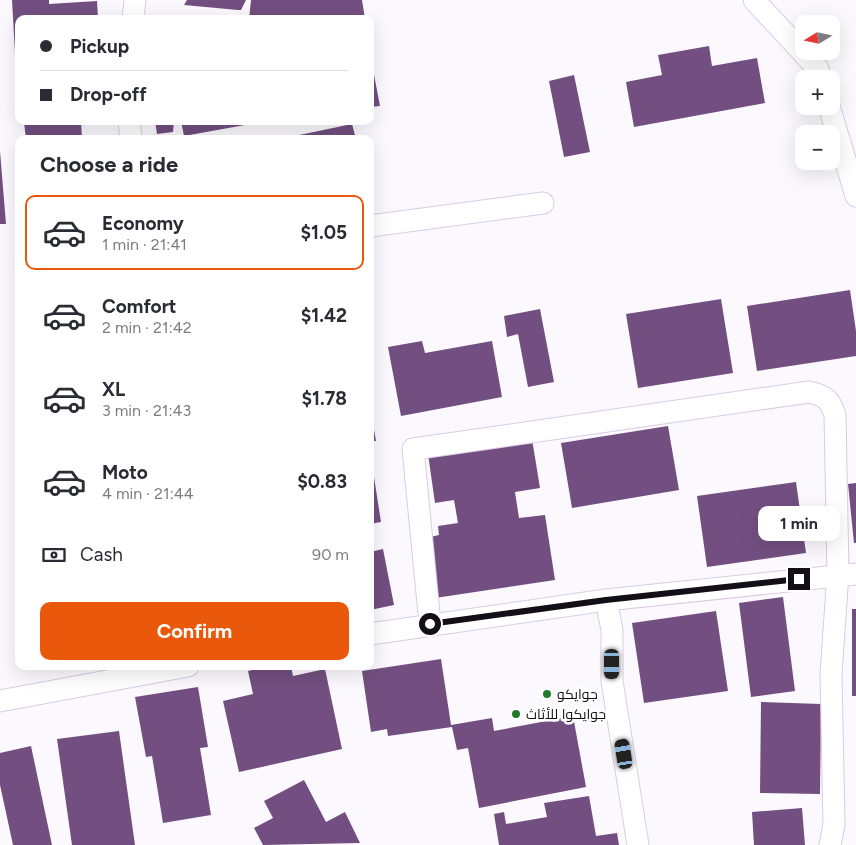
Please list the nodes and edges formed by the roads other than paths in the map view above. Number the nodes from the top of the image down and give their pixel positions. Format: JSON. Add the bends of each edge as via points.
{"nodes":[{"id":1,"x":135,"y":0,"type":"edge"},
{"id":2,"x":754,"y":0,"type":"edge"},
{"id":3,"x":133,"y":15,"type":"edge"},
{"id":4,"x":818,"y":70,"type":"edge"},
{"id":5,"x":832,"y":115,"type":"edge"},
{"id":6,"x":856,"y":196,"type":"edge"},
{"id":7,"x":543,"y":203,"type":"dead end"},
{"id":8,"x":374,"y":225,"type":"edge"},
{"id":9,"x":847,"y":574,"type":"edge"},
{"id":10,"x":606,"y":600,"type":"junction"},
{"id":11,"x":430,"y":624,"type":"junction"},
{"id":12,"x":374,"y":633,"type":"edge"},
{"id":13,"x":147,"y":670,"type":"edge"},
{"id":14,"x":0,"y":701,"type":"edge"},
{"id":15,"x":638,"y":845,"type":"edge"},
{"id":16,"x":830,"y":845,"type":"edge"}],
"edges":[{"from":1,"to":3,"type":"street"},
{"from":2,"to":4,"type":"street"},
{"from":5,"to":6,"type":"street"},
{"from":7,"to":8,"type":"street"},
{"from":9,"to":10,"type":"street"},
{"from":9,"to":11,"type":"street","via":[[835,414],[832,404],[823,394],[809,392],[413,449]]},
{"from":9,"to":16,"type":"street","via":[[830,673],[834,824]]},
{"from":10,"to":11,"type":"street"},
{"from":10,"to":15,"type":"street","via":[[612,630],[612,681]]},
{"from":11,"to":12,"type":"street"},
{"from":13,"to":14,"type":"street"}]}
